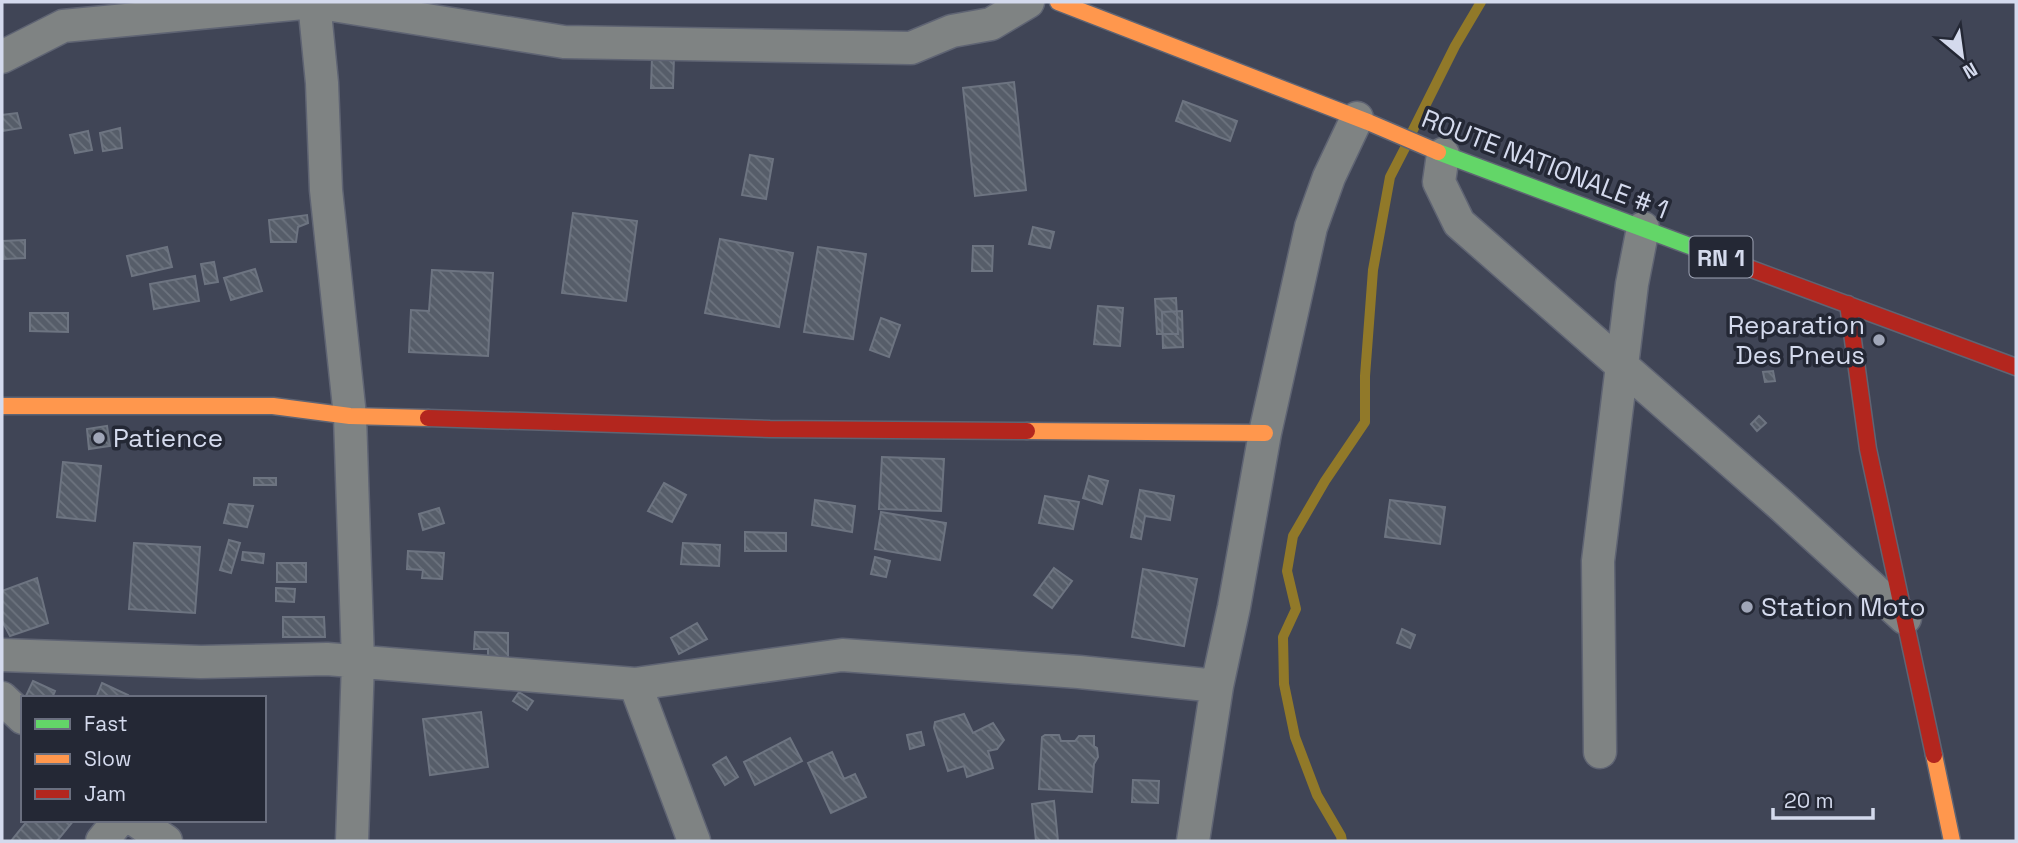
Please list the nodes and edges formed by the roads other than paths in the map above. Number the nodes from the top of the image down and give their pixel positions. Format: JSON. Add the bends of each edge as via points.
{"nodes":[{"id":1,"x":314,"y":2,"type":"edge"},
{"id":2,"x":1028,"y":2,"type":"edge"},
{"id":3,"x":1058,"y":2,"type":"edge"},
{"id":4,"x":2,"y":57,"type":"edge"},
{"id":5,"x":1362,"y":120,"type":"junction"},
{"id":6,"x":1434,"y":150,"type":"junction"},
{"id":7,"x":1643,"y":228,"type":"junction"},
{"id":8,"x":1848,"y":304,"type":"junction"},
{"id":9,"x":1621,"y":367,"type":"junction"},
{"id":10,"x":2016,"y":367,"type":"edge"},
{"id":11,"x":2,"y":406,"type":"edge"},
{"id":12,"x":350,"y":416,"type":"junction"},
{"id":13,"x":1265,"y":433,"type":"junction"},
{"id":14,"x":1905,"y":618,"type":"junction"},
{"id":15,"x":2,"y":655,"type":"edge"},
{"id":16,"x":358,"y":662,"type":"junction"},
{"id":17,"x":635,"y":684,"type":"junction"},
{"id":18,"x":1217,"y":686,"type":"junction"},
{"id":19,"x":2,"y":698,"type":"edge"},
{"id":20,"x":21,"y":716,"type":"edge"},
{"id":21,"x":1600,"y":752,"type":"dead end"},
{"id":22,"x":117,"y":822,"type":"edge"},
{"id":23,"x":138,"y":822,"type":"edge"},
{"id":24,"x":103,"y":841,"type":"edge"},
{"id":25,"x":166,"y":841,"type":"edge"},
{"id":26,"x":352,"y":841,"type":"edge"},
{"id":27,"x":694,"y":841,"type":"edge"},
{"id":28,"x":1193,"y":841,"type":"edge"},
{"id":29,"x":1952,"y":841,"type":"edge"}],
"edges":[{"from":1,"to":2,"type":"street","via":[[564,42],[911,48],[952,31],[991,24]]},
{"from":1,"to":4,"type":"street","via":[[62,26]]},
{"from":1,"to":12,"type":"street","via":[[326,190]]},
{"from":3,"to":5,"type":"street","name":"ROUTE NATIONALE # 1","number":"RN 1"},
{"from":5,"to":6,"type":"street","name":"ROUTE NATIONALE # 1","number":"RN 1"},
{"from":5,"to":13,"type":"street","via":[[1329,177],[1311,227]]},
{"from":6,"to":7,"type":"street","name":"ROUTE NATIONALE # 1","number":"RN 1"},
{"from":6,"to":9,"type":"street","via":[[1439,182],[1459,223]]},
{"from":7,"to":8,"type":"street","name":"ROUTE NATIONALE # 1","number":"RN 1"},
{"from":7,"to":9,"type":"street"},
{"from":8,"to":10,"type":"street","name":"ROUTE NATIONALE # 1","number":"RN 1"},
{"from":8,"to":14,"type":"street","via":[[1868,449]]},
{"from":9,"to":14,"type":"street"},
{"from":9,"to":21,"type":"street","via":[[1598,561]]},
{"from":11,"to":12,"type":"street","via":[[272,406]]},
{"from":12,"to":13,"type":"street","via":[[770,429]]},
{"from":12,"to":16,"type":"street"},
{"from":13,"to":18,"type":"street"},
{"from":14,"to":29,"type":"street"},
{"from":15,"to":16,"type":"street"},
{"from":16,"to":17,"type":"street"},
{"from":16,"to":26,"type":"street"},
{"from":17,"to":18,"type":"street","via":[[842,655]]},
{"from":17,"to":27,"type":"street"},
{"from":18,"to":28,"type":"street"},
{"from":19,"to":20,"type":"street"},
{"from":22,"to":24,"type":"street"},
{"from":23,"to":25,"type":"street"}]}
